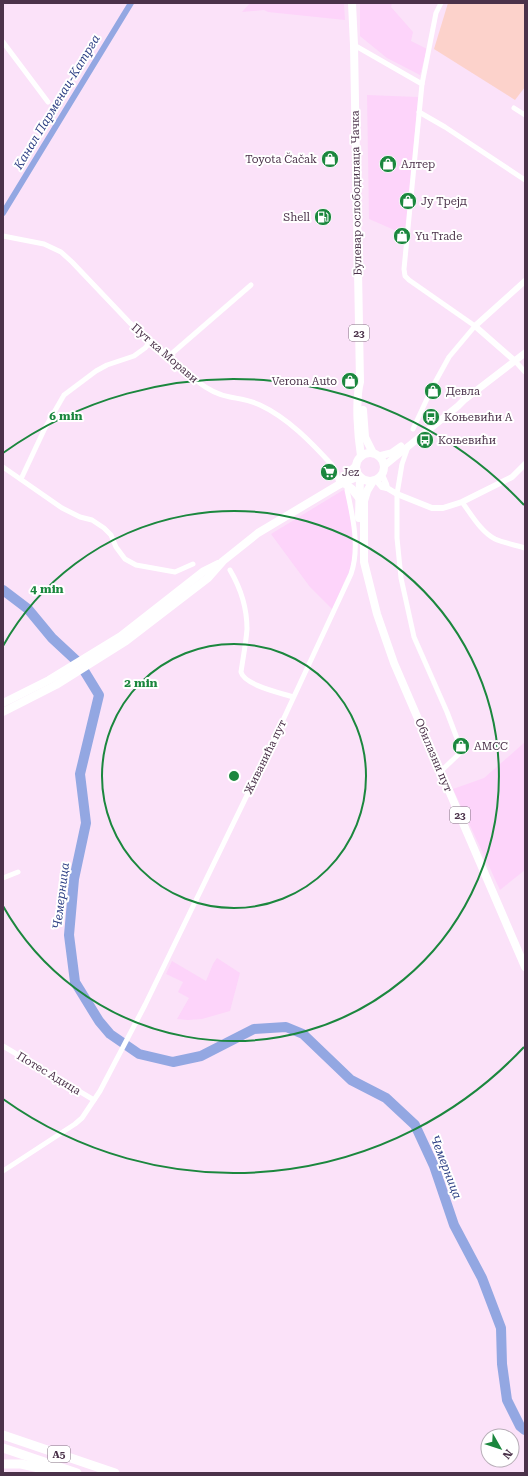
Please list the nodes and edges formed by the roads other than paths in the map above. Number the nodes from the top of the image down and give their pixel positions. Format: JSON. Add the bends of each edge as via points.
{"nodes":[{"id":1,"x":352,"y":3,"type":"edge"},
{"id":2,"x":440,"y":3,"type":"edge"},
{"id":3,"x":3,"y":42,"type":"edge"},
{"id":4,"x":354,"y":45,"type":"junction"},
{"id":5,"x":422,"y":84,"type":"junction"},
{"id":6,"x":48,"y":102,"type":"dead end"},
{"id":7,"x":514,"y":108,"type":"dead end"},
{"id":8,"x":419,"y":112,"type":"junction"},
{"id":9,"x":525,"y":115,"type":"edge"},
{"id":10,"x":525,"y":180,"type":"edge"},
{"id":11,"x":3,"y":236,"type":"edge"},
{"id":12,"x":525,"y":282,"type":"edge"},
{"id":13,"x":251,"y":285,"type":"dead end"},
{"id":14,"x":475,"y":326,"type":"junction"},
{"id":15,"x":151,"y":341,"type":"junction"},
{"id":16,"x":525,"y":353,"type":"edge"},
{"id":17,"x":168,"y":356,"type":"junction"},
{"id":18,"x":515,"y":361,"type":"junction"},
{"id":19,"x":525,"y":372,"type":"edge"},
{"id":20,"x":360,"y":382,"type":"junction"},
{"id":21,"x":413,"y":429,"type":"dead end"},
{"id":22,"x":408,"y":444,"type":"junction"},
{"id":23,"x":376,"y":455,"type":"junction"},
{"id":24,"x":361,"y":456,"type":"junction"},
{"id":25,"x":525,"y":464,"type":"edge"},
{"id":26,"x":332,"y":466,"type":"joint"},
{"id":27,"x":356,"y":466,"type":"junction"},
{"id":28,"x":384,"y":466,"type":"junction"},
{"id":29,"x":3,"y":467,"type":"edge"},
{"id":30,"x":359,"y":477,"type":"junction"},
{"id":31,"x":21,"y":479,"type":"junction"},
{"id":32,"x":377,"y":479,"type":"junction"},
{"id":33,"x":343,"y":485,"type":"junction"},
{"id":34,"x":397,"y":494,"type":"junction"},
{"id":35,"x":359,"y":498,"type":"junction"},
{"id":36,"x":462,"y":502,"type":"junction"},
{"id":37,"x":525,"y":548,"type":"edge"},
{"id":38,"x":360,"y":558,"type":"junction"},
{"id":39,"x":193,"y":564,"type":"dead end"},
{"id":40,"x":230,"y":570,"type":"dead end"},
{"id":41,"x":53,"y":683,"type":"junction"},
{"id":42,"x":293,"y":698,"type":"junction"},
{"id":43,"x":3,"y":703,"type":"edge"},
{"id":44,"x":3,"y":712,"type":"edge"},
{"id":45,"x":441,"y":771,"type":"junction"},
{"id":46,"x":18,"y":872,"type":"dead end"},
{"id":47,"x":3,"y":878,"type":"edge"},
{"id":48,"x":525,"y":967,"type":"edge"},
{"id":49,"x":3,"y":1046,"type":"edge"},
{"id":50,"x":94,"y":1100,"type":"junction"},
{"id":51,"x":3,"y":1171,"type":"edge"},
{"id":52,"x":3,"y":1435,"type":"edge"},
{"id":53,"x":3,"y":1448,"type":"edge"},
{"id":54,"x":3,"y":1464,"type":"edge"},
{"id":55,"x":62,"y":1473,"type":"edge"},
{"id":56,"x":77,"y":1473,"type":"edge"},
{"id":57,"x":115,"y":1473,"type":"edge"}],
"edges":[{"from":1,"to":4,"type":"main road","name":"Булевар ослободилаца Чачка","number":"23"},
{"from":2,"to":5,"type":"street"},
{"from":3,"to":6,"type":"street"},
{"from":4,"to":5,"type":"street"},
{"from":4,"to":20,"type":"main road","name":"Булевар ослободилаца Чачка","number":"23"},
{"from":5,"to":8,"type":"street"},
{"from":7,"to":9,"type":"street"},
{"from":8,"to":10,"type":"street"},
{"from":8,"to":14,"type":"street","via":[[405,276]]},
{"from":11,"to":15,"type":"street","name":"Пут ка Морави","via":[[44,244],[61,252]]},
{"from":12,"to":14,"type":"street"},
{"from":13,"to":17,"type":"street"},
{"from":14,"to":18,"type":"street"},
{"from":14,"to":21,"type":"street","via":[[449,357]]},
{"from":15,"to":17,"type":"street","name":"Пут ка Морави"},
{"from":15,"to":31,"type":"street","via":[[134,356],[102,368],[64,395]]},
{"from":16,"to":18,"type":"main road"},
{"from":17,"to":26,"type":"street","name":"Пут ка Морави","via":[[207,388],[260,405],[291,424]]},
{"from":18,"to":19,"type":"street"},
{"from":18,"to":22,"type":"main road","via":[[464,400],[456,403]]},
{"from":20,"to":23,"type":"main road","name":"Булевар ослободилаца Чачка","number":"23","via":[[365,437]]},
{"from":20,"to":24,"type":"main road","name":"Булевар ослободилаца Чачка","number":"23","via":[[358,412]]},
{"from":22,"to":23,"type":"main road"},
{"from":22,"to":28,"type":"main road"},
{"from":22,"to":34,"type":"street"},
{"from":23,"to":24,"type":"main road","via":[[368,453]]},
{"from":23,"to":28,"type":"main road","number":"23","via":[[383,461]]},
{"from":24,"to":27,"type":"main road"},
{"from":25,"to":36,"type":"street","via":[[512,477]]},
{"from":26,"to":33,"type":"street","name":"Живанића пут"},
{"from":27,"to":30,"type":"main road","number":"23"},
{"from":27,"to":33,"type":"main road","via":[[343,478]]},
{"from":28,"to":32,"type":"main road","number":"23"},
{"from":29,"to":31,"type":"street"},
{"from":30,"to":32,"type":"main road","via":[[364,480]]},
{"from":30,"to":33,"type":"main road"},
{"from":30,"to":35,"type":"main road","number":"23"},
{"from":31,"to":39,"type":"street","via":[[62,508],[92,520],[104,528],[125,559],[136,565],[175,572]]},
{"from":32,"to":34,"type":"street","via":[[382,487]]},
{"from":32,"to":38,"type":"main road","number":"23","via":[[367,491],[364,501]]},
{"from":33,"to":35,"type":"main road","via":[[352,489]]},
{"from":33,"to":38,"type":"street","name":"Живанића пут"},
{"from":33,"to":41,"type":"main road","via":[[258,533],[223,561],[208,578],[123,639]]},
{"from":34,"to":36,"type":"street","via":[[432,508]]},
{"from":34,"to":45,"type":"street","via":[[399,564],[414,637],[461,748],[460,753]]},
{"from":35,"to":38,"type":"main road","number":"23"},
{"from":36,"to":37,"type":"street","via":[[490,536]]},
{"from":38,"to":42,"type":"street","name":"Живанића пут"},
{"from":38,"to":45,"type":"main road","name":"Обилазни пут","number":"23","via":[[394,663]]},
{"from":40,"to":42,"type":"street","via":[[242,598],[247,628],[242,676]]},
{"from":41,"to":43,"type":"main road"},
{"from":41,"to":44,"type":"main road"},
{"from":42,"to":50,"type":"street","name":"Живанића пут","via":[[140,1016]]},
{"from":45,"to":48,"type":"main road","name":"Обилазни пут","number":"23"},
{"from":46,"to":47,"type":"street"},
{"from":49,"to":50,"type":"street","name":"Потес Адица"},
{"from":50,"to":51,"type":"street","via":[[75,1124]]},
{"from":52,"to":57,"type":"highway","number":"A5"},
{"from":53,"to":56,"type":"highway","number":"A5"},
{"from":54,"to":55,"type":"highway","via":[[21,1464]]}]}
